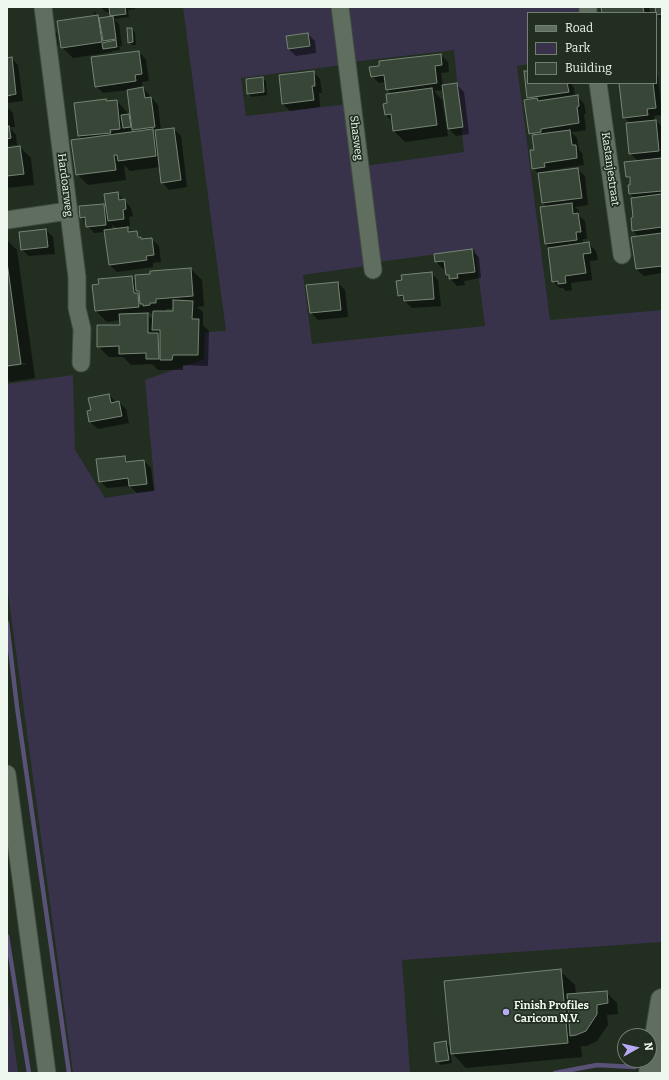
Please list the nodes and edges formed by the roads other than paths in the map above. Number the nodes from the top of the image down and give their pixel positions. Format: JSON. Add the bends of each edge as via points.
{"nodes":[{"id":1,"x":43,"y":7,"type":"edge"},
{"id":2,"x":340,"y":7,"type":"edge"},
{"id":3,"x":598,"y":84,"type":"edge"},
{"id":4,"x":68,"y":211,"type":"junction"},
{"id":5,"x":7,"y":220,"type":"edge"},
{"id":6,"x":622,"y":254,"type":"dead end"},
{"id":7,"x":373,"y":270,"type":"dead end"},
{"id":8,"x":81,"y":363,"type":"dead end"},
{"id":9,"x":7,"y":774,"type":"edge"},
{"id":10,"x":662,"y":1000,"type":"edge"},
{"id":11,"x":47,"y":1073,"type":"edge"},
{"id":12,"x":650,"y":1073,"type":"edge"}],
"edges":[{"from":1,"to":4,"type":"street","name":"Hardoarweg"},
{"from":2,"to":7,"type":"street","name":"Shasweg"},
{"from":3,"to":6,"type":"street","name":"Kastanjestraat"},
{"from":4,"to":5,"type":"street"},
{"from":4,"to":8,"type":"street","name":"Hardoarweg","via":[[82,329]]},
{"from":9,"to":11,"type":"street"},
{"from":10,"to":12,"type":"street"}]}
